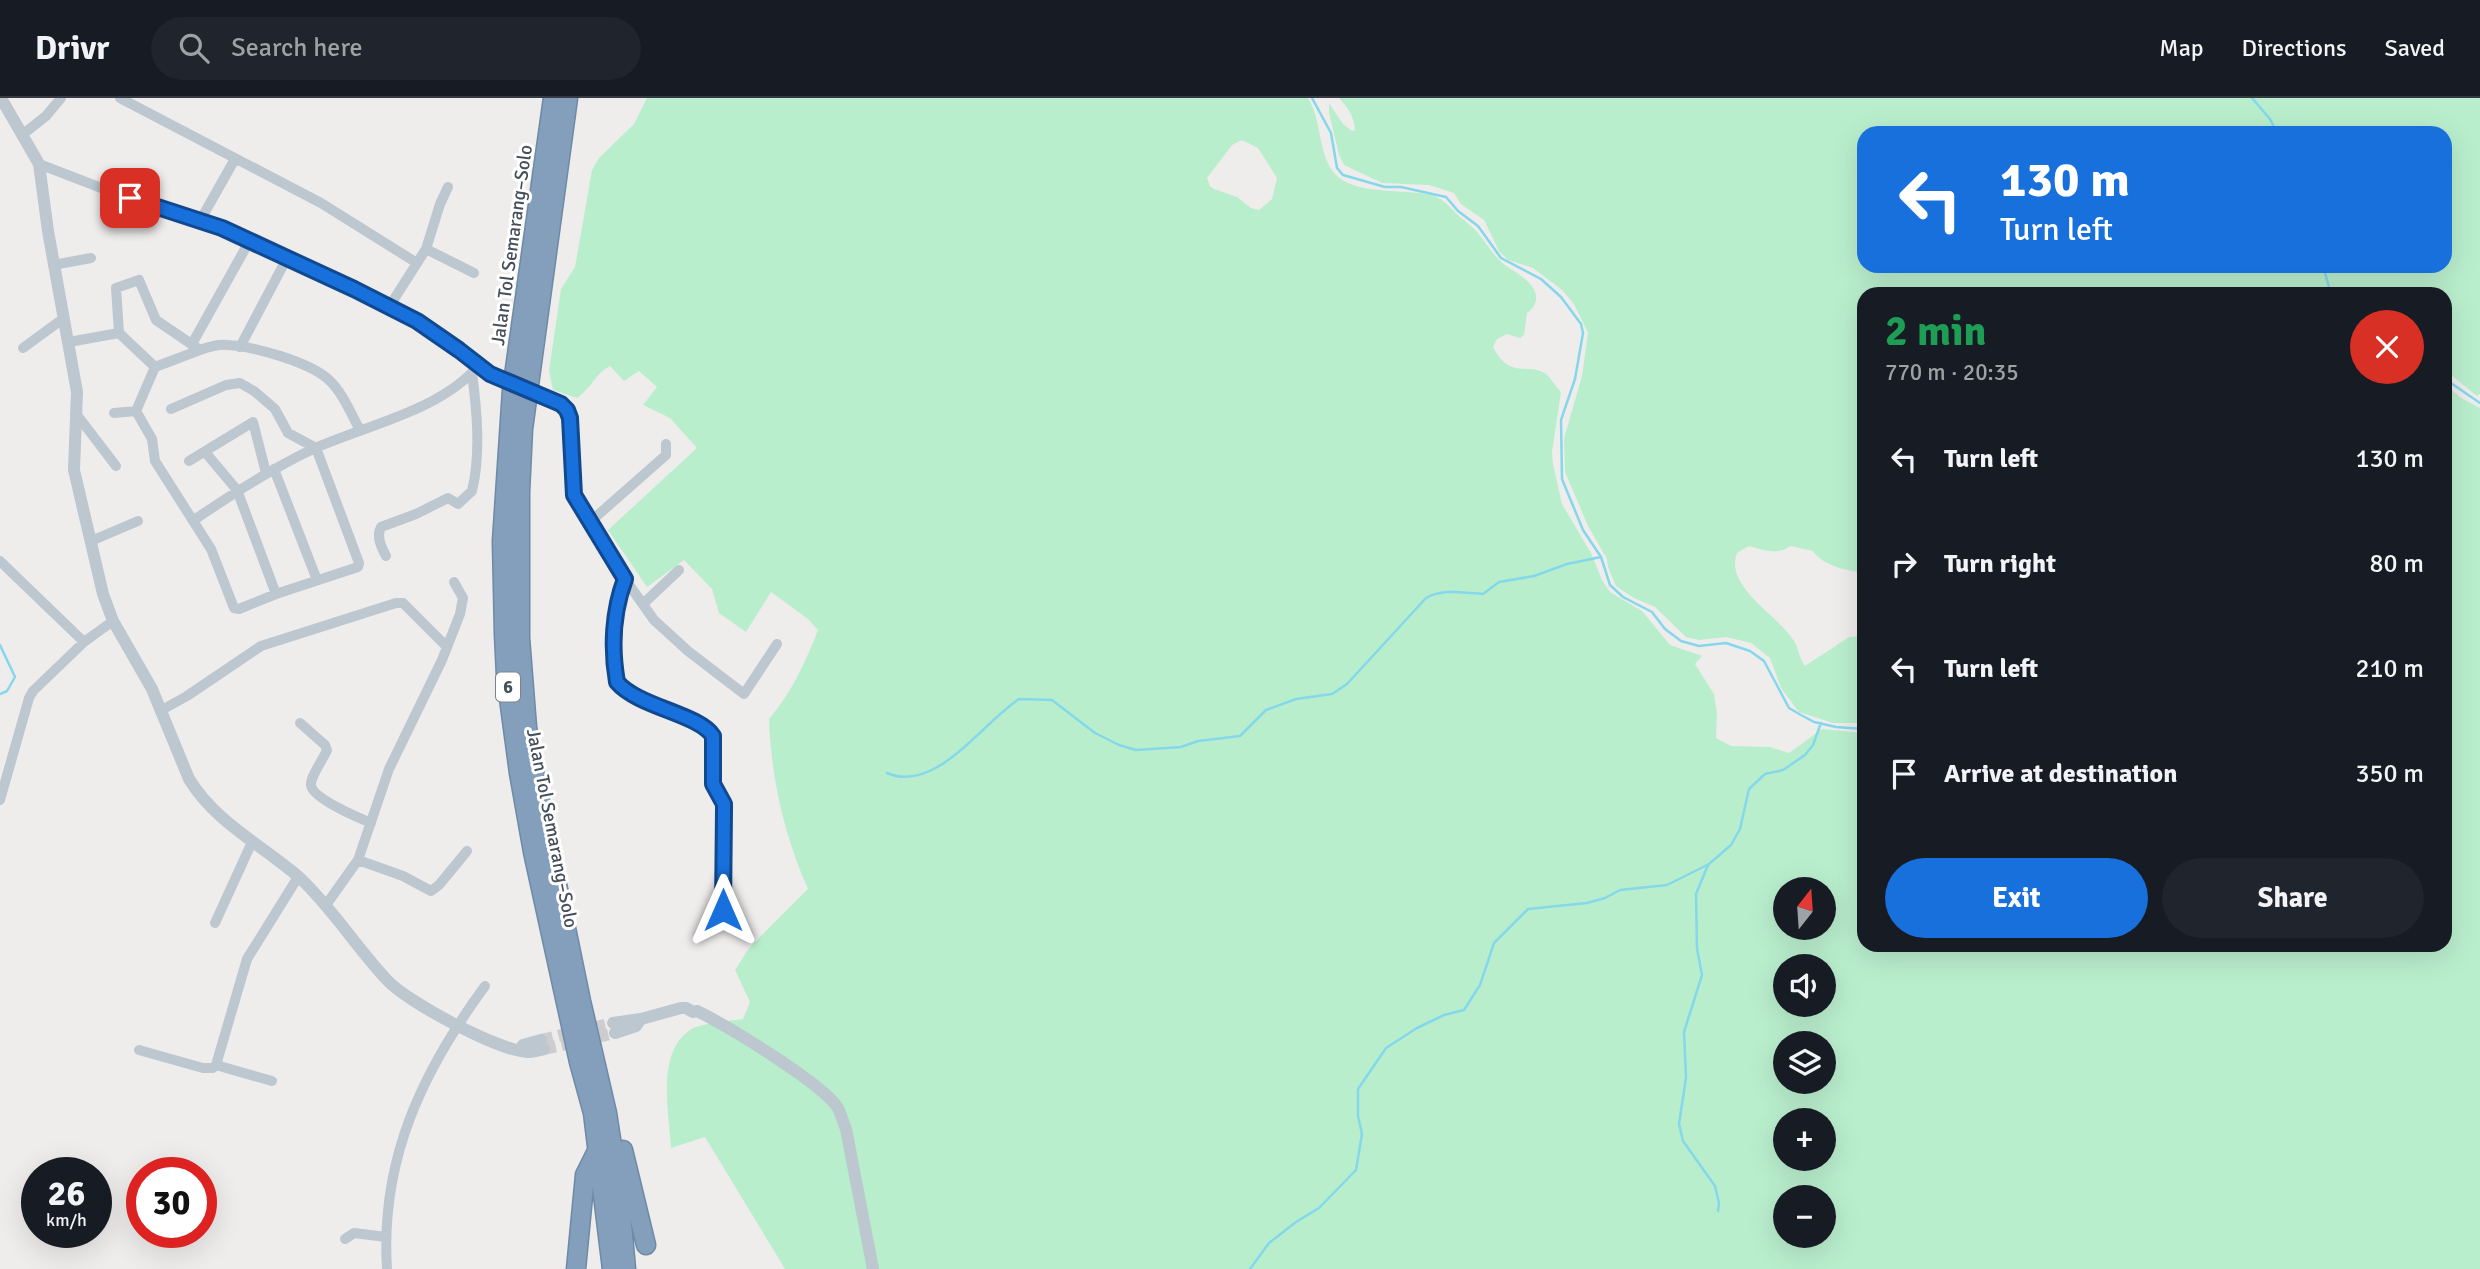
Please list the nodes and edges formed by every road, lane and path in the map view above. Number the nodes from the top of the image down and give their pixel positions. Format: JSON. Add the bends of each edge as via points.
{"nodes":[{"id":1,"x":1,"y":98,"type":"edge"},
{"id":2,"x":61,"y":98,"type":"edge"},
{"id":3,"x":120,"y":98,"type":"edge"},
{"id":4,"x":552,"y":98,"type":"edge"},
{"id":5,"x":568,"y":98,"type":"edge"},
{"id":6,"x":22,"y":135,"type":"junction"},
{"id":7,"x":235,"y":159,"type":"junction"},
{"id":8,"x":40,"y":169,"type":"junction"},
{"id":9,"x":448,"y":187,"type":"dead end"},
{"id":10,"x":201,"y":219,"type":"junction"},
{"id":11,"x":250,"y":240,"type":"junction"},
{"id":12,"x":426,"y":249,"type":"junction"},
{"id":13,"x":91,"y":258,"type":"dead end"},
{"id":14,"x":287,"y":258,"type":"junction"},
{"id":15,"x":416,"y":263,"type":"junction"},
{"id":16,"x":53,"y":265,"type":"junction"},
{"id":17,"x":474,"y":273,"type":"dead end"},
{"id":18,"x":390,"y":307,"type":"junction"},
{"id":19,"x":64,"y":318,"type":"junction"},
{"id":20,"x":119,"y":333,"type":"junction"},
{"id":21,"x":69,"y":342,"type":"junction"},
{"id":22,"x":196,"y":347,"type":"junction"},
{"id":23,"x":240,"y":347,"type":"junction"},
{"id":24,"x":23,"y":348,"type":"dead end"},
{"id":25,"x":155,"y":367,"type":"junction"},
{"id":26,"x":475,"y":370,"type":"junction"},
{"id":27,"x":171,"y":409,"type":"dead end"},
{"id":28,"x":136,"y":411,"type":"junction"},
{"id":29,"x":114,"y":413,"type":"dead end"},
{"id":30,"x":77,"y":415,"type":"junction"},
{"id":31,"x":360,"y":430,"type":"junction"},
{"id":32,"x":666,"y":444,"type":"dead end"},
{"id":33,"x":316,"y":448,"type":"junction"},
{"id":34,"x":205,"y":452,"type":"junction"},
{"id":35,"x":189,"y":461,"type":"dead end"},
{"id":36,"x":116,"y":466,"type":"dead end"},
{"id":37,"x":270,"y":471,"type":"junction"},
{"id":38,"x":237,"y":491,"type":"junction"},
{"id":39,"x":194,"y":520,"type":"junction"},
{"id":40,"x":138,"y":521,"type":"dead end"},
{"id":41,"x":590,"y":522,"type":"junction"},
{"id":42,"x":91,"y":541,"type":"junction"},
{"id":43,"x":386,"y":556,"type":"dead end"},
{"id":44,"x":0,"y":561,"type":"edge"},
{"id":45,"x":680,"y":570,"type":"dead end"},
{"id":46,"x":625,"y":579,"type":"junction"},
{"id":47,"x":317,"y":580,"type":"junction"},
{"id":48,"x":454,"y":582,"type":"dead end"},
{"id":49,"x":276,"y":594,"type":"junction"},
{"id":50,"x":643,"y":604,"type":"junction"},
{"id":51,"x":113,"y":621,"type":"junction"},
{"id":52,"x":85,"y":642,"type":"junction"},
{"id":53,"x":777,"y":644,"type":"dead end"},
{"id":54,"x":447,"y":647,"type":"junction"},
{"id":55,"x":160,"y":711,"type":"junction"},
{"id":56,"x":300,"y":723,"type":"dead end"},
{"id":57,"x":0,"y":800,"type":"edge"},
{"id":58,"x":371,"y":823,"type":"junction"},
{"id":59,"x":252,"y":842,"type":"junction"},
{"id":60,"x":467,"y":851,"type":"dead end"},
{"id":61,"x":358,"y":860,"type":"junction"},
{"id":62,"x":298,"y":877,"type":"junction"},
{"id":63,"x":326,"y":905,"type":"junction"},
{"id":64,"x":723,"y":910,"type":"dead end"},
{"id":65,"x":215,"y":923,"type":"dead end"},
{"id":66,"x":485,"y":986,"type":"dead end"},
{"id":67,"x":457,"y":1024,"type":"junction"},
{"id":68,"x":614,"y":1028,"type":"tunnel mouth"},
{"id":69,"x":542,"y":1045,"type":"tunnel mouth"},
{"id":70,"x":139,"y":1049,"type":"dead end"},
{"id":71,"x":216,"y":1065,"type":"junction"},
{"id":72,"x":598,"y":1074,"type":"junction"},
{"id":73,"x":272,"y":1082,"type":"dead end"},
{"id":74,"x":598,"y":1149,"type":"junction"},
{"id":75,"x":386,"y":1237,"type":"junction"},
{"id":76,"x":345,"y":1239,"type":"dead end"},
{"id":77,"x":646,"y":1245,"type":"dead end"},
{"id":78,"x":387,"y":1269,"type":"edge"},
{"id":79,"x":576,"y":1269,"type":"edge"},
{"id":80,"x":612,"y":1269,"type":"edge"},
{"id":81,"x":626,"y":1269,"type":"edge"},
{"id":82,"x":873,"y":1269,"type":"edge"}],
"edges":[{"from":1,"to":6,"type":"street"},
{"from":2,"to":6,"type":"street"},
{"from":3,"to":7,"type":"street"},
{"from":4,"to":74,"type":"highway","name":"Jalan Tol Semarang–Solo","number":"6","via":[[512,390],[502,541],[504,634],[511,722],[526,813]]},
{"from":5,"to":72,"type":"highway","name":"Jalan Tol Semarang–Solo","number":"6","via":[[523,429],[520,638],[535,777]]},
{"from":6,"to":8,"type":"street"},
{"from":7,"to":10,"type":"street"},
{"from":7,"to":15,"type":"street","via":[[321,203]]},
{"from":8,"to":10,"type":"street"},
{"from":8,"to":16,"type":"street"},
{"from":9,"to":12,"type":"street"},
{"from":10,"to":11,"type":"street"},
{"from":11,"to":14,"type":"street"},
{"from":11,"to":22,"type":"street"},
{"from":12,"to":15,"type":"street"},
{"from":12,"to":17,"type":"street"},
{"from":13,"to":16,"type":"street"},
{"from":14,"to":18,"type":"street"},
{"from":14,"to":23,"type":"street"},
{"from":15,"to":18,"type":"street"},
{"from":16,"to":19,"type":"street"},
{"from":18,"to":26,"type":"street","via":[[439,336]]},
{"from":19,"to":21,"type":"street"},
{"from":19,"to":24,"type":"street"},
{"from":20,"to":21,"type":"street"},
{"from":20,"to":22,"type":"street","via":[[116,288],[140,281],[156,320]]},
{"from":20,"to":25,"type":"street"},
{"from":21,"to":30,"type":"street"},
{"from":22,"to":23,"type":"street"},
{"from":22,"to":25,"type":"street"},
{"from":23,"to":31,"type":"street","via":[[321,373],[334,385]]},
{"from":25,"to":28,"type":"street"},
{"from":26,"to":31,"type":"street","via":[[444,394]]},
{"from":26,"to":41,"type":"street","bridge":true,"via":[[554,400],[567,410],[573,490]]},
{"from":26,"to":43,"type":"street","via":[[472,491],[458,504],[446,498],[381,527],[379,541]]},
{"from":27,"to":33,"type":"street","via":[[240,383],[275,410],[288,433]]},
{"from":28,"to":29,"type":"street"},
{"from":28,"to":39,"type":"street","via":[[152,439],[155,461]]},
{"from":30,"to":36,"type":"street"},
{"from":30,"to":42,"type":"street","via":[[74,470]]},
{"from":31,"to":33,"type":"street"},
{"from":32,"to":41,"type":"street","via":[[666,455]]},
{"from":33,"to":37,"type":"street"},
{"from":33,"to":47,"type":"street","via":[[359,562],[358,567]]},
{"from":34,"to":35,"type":"street"},
{"from":34,"to":37,"type":"street","via":[[254,422]]},
{"from":34,"to":38,"type":"street"},
{"from":37,"to":38,"type":"street"},
{"from":37,"to":47,"type":"street"},
{"from":38,"to":39,"type":"street"},
{"from":38,"to":49,"type":"street"},
{"from":39,"to":49,"type":"street","via":[[234,608]]},
{"from":40,"to":42,"type":"street"},
{"from":41,"to":46,"type":"street"},
{"from":42,"to":51,"type":"street"},
{"from":44,"to":52,"type":"street"},
{"from":45,"to":50,"type":"street"},
{"from":46,"to":50,"type":"street"},
{"from":46,"to":64,"type":"street","via":[[614,629],[617,682],[713,736],[713,784],[724,804]]},
{"from":47,"to":49,"type":"street"},
{"from":48,"to":54,"type":"street","via":[[463,602]]},
{"from":50,"to":53,"type":"street","via":[[688,651],[744,694]]},
{"from":51,"to":52,"type":"street"},
{"from":51,"to":55,"type":"street"},
{"from":52,"to":57,"type":"street","via":[[29,698]]},
{"from":54,"to":55,"type":"street","via":[[403,603],[396,603],[261,646]]},
{"from":54,"to":58,"type":"street","via":[[389,769]]},
{"from":55,"to":59,"type":"street","via":[[197,791]]},
{"from":56,"to":58,"type":"street","via":[[327,748],[312,790]]},
{"from":58,"to":61,"type":"street"},
{"from":59,"to":62,"type":"street"},
{"from":59,"to":65,"type":"street"},
{"from":60,"to":61,"type":"street","via":[[431,891]]},
{"from":61,"to":63,"type":"street"},
{"from":62,"to":63,"type":"street"},
{"from":62,"to":71,"type":"street","via":[[247,959]]},
{"from":63,"to":67,"type":"street","via":[[398,991]]},
{"from":66,"to":67,"type":"street"},
{"from":67,"to":69,"type":"street","via":[[496,1044],[520,1049]]},
{"from":67,"to":75,"type":"street","via":[[399,1148]]},
{"from":68,"to":82,"type":"street","via":[[681,1008],[697,1011],[812,1083],[837,1107],[846,1129]]},
{"from":70,"to":71,"type":"street","via":[[203,1068]]},
{"from":71,"to":73,"type":"street"},
{"from":72,"to":77,"type":"highway","via":[[613,1108]]},
{"from":72,"to":81,"type":"highway","name":"Jalan Tol Semarang–Solo","number":"6","via":[[612,1143]]},
{"from":74,"to":79,"type":"highway","via":[[585,1175]]},
{"from":74,"to":80,"type":"highway","name":"Jalan Tol Semarang–Solo","number":"6"},
{"from":75,"to":76,"type":"street","via":[[354,1233]]},
{"from":75,"to":78,"type":"street"}]}
